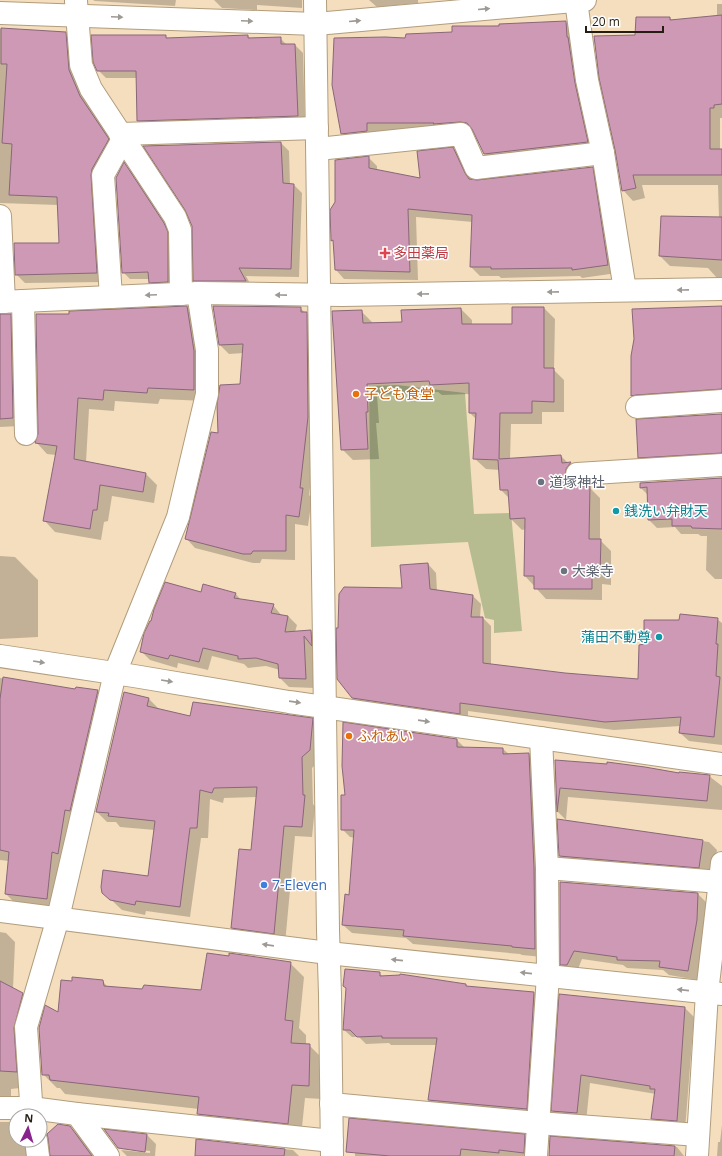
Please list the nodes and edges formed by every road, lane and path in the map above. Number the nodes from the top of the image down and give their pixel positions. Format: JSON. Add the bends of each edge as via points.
{"nodes":[{"id":1,"x":315,"y":0,"type":"edge"},
{"id":2,"x":580,"y":0,"type":"edge"},
{"id":3,"x":77,"y":8,"type":"edge"},
{"id":4,"x":0,"y":13,"type":"edge"},
{"id":5,"x":316,"y":24,"type":"junction"},
{"id":6,"x":121,"y":136,"type":"junction"},
{"id":7,"x":318,"y":139,"type":"junction"},
{"id":8,"x":602,"y":153,"type":"junction"},
{"id":9,"x":0,"y":216,"type":"edge"},
{"id":10,"x":722,"y":289,"type":"edge"},
{"id":11,"x":625,"y":290,"type":"junction"},
{"id":12,"x":189,"y":294,"type":"junction"},
{"id":13,"x":320,"y":295,"type":"junction"},
{"id":14,"x":111,"y":297,"type":"junction"},
{"id":15,"x":9,"y":302,"type":"edge"},
{"id":16,"x":722,"y":401,"type":"edge"},
{"id":17,"x":637,"y":407,"type":"dead end"},
{"id":18,"x":26,"y":434,"type":"dead end"},
{"id":19,"x":722,"y":465,"type":"edge"},
{"id":20,"x":577,"y":474,"type":"dead end"},
{"id":21,"x":0,"y":656,"type":"edge"},
{"id":22,"x":115,"y":674,"type":"junction"},
{"id":23,"x":325,"y":706,"type":"junction"},
{"id":24,"x":541,"y":738,"type":"junction"},
{"id":25,"x":722,"y":764,"type":"edge"},
{"id":26,"x":547,"y":868,"type":"junction"},
{"id":27,"x":721,"y":872,"type":"edge"},
{"id":28,"x":0,"y":911,"type":"edge"},
{"id":29,"x":58,"y":918,"type":"junction"},
{"id":30,"x":328,"y":953,"type":"junction"},
{"id":31,"x":548,"y":975,"type":"junction"},
{"id":32,"x":715,"y":994,"type":"edge"},
{"id":33,"x":331,"y":1104,"type":"junction"},
{"id":34,"x":31,"y":1108,"type":"edge"},
{"id":35,"x":48,"y":1113,"type":"edge"},
{"id":36,"x":78,"y":1114,"type":"junction"},
{"id":37,"x":538,"y":1123,"type":"junction"},
{"id":38,"x":698,"y":1135,"type":"junction"},
{"id":39,"x":332,"y":1149,"type":"edge"},
{"id":40,"x":108,"y":1156,"type":"edge"},
{"id":41,"x":536,"y":1156,"type":"edge"},
{"id":42,"x":697,"y":1156,"type":"edge"}],
"edges":[{"from":1,"to":5,"type":"street"},
{"from":5,"to":2,"type":"street","one_way":true},
{"from":2,"to":8,"type":"street","via":[[587,80]]},
{"from":3,"to":4,"type":"street"},
{"from":3,"to":5,"type":"street","one_way":true},
{"from":3,"to":6,"type":"street","via":[[81,65],[91,89]]},
{"from":5,"to":7,"type":"street"},
{"from":6,"to":7,"type":"street"},
{"from":6,"to":12,"type":"street","via":[[175,217],[180,230]]},
{"from":6,"to":14,"type":"street","via":[[104,175]]},
{"from":7,"to":8,"type":"street","via":[[461,134],[476,168]]},
{"from":7,"to":13,"type":"street"},
{"from":8,"to":11,"type":"street"},
{"from":9,"to":15,"type":"street"},
{"from":10,"to":11,"type":"street","one_way":true},
{"from":11,"to":13,"type":"street","one_way":true},
{"from":13,"to":12,"type":"street","one_way":true},
{"from":12,"to":14,"type":"street","one_way":true},
{"from":12,"to":22,"type":"street","via":[[207,350],[207,394],[178,517]]},
{"from":13,"to":23,"type":"street"},
{"from":14,"to":15,"type":"street"},
{"from":15,"to":18,"type":"street"},
{"from":16,"to":17,"type":"street"},
{"from":19,"to":20,"type":"street"},
{"from":21,"to":22,"type":"street","one_way":true},
{"from":22,"to":23,"type":"street","one_way":true},
{"from":22,"to":29,"type":"street"},
{"from":23,"to":24,"type":"street","one_way":true},
{"from":23,"to":30,"type":"street"},
{"from":24,"to":25,"type":"street"},
{"from":24,"to":26,"type":"street"},
{"from":26,"to":27,"type":"street"},
{"from":26,"to":31,"type":"street"},
{"from":27,"to":32,"type":"street"},
{"from":28,"to":29,"type":"street"},
{"from":30,"to":29,"type":"street","one_way":true},
{"from":29,"to":34,"type":"street","via":[[26,1027]]},
{"from":31,"to":30,"type":"street","one_way":true},
{"from":30,"to":33,"type":"street"},
{"from":32,"to":31,"type":"street","one_way":true},
{"from":31,"to":37,"type":"street"},
{"from":32,"to":38,"type":"street"},
{"from":33,"to":37,"type":"street"},
{"from":33,"to":39,"type":"street"},
{"from":35,"to":36,"type":"street"},
{"from":36,"to":39,"type":"street"},
{"from":36,"to":40,"type":"street"},
{"from":37,"to":38,"type":"street"},
{"from":37,"to":41,"type":"street"},
{"from":38,"to":42,"type":"street"}]}
